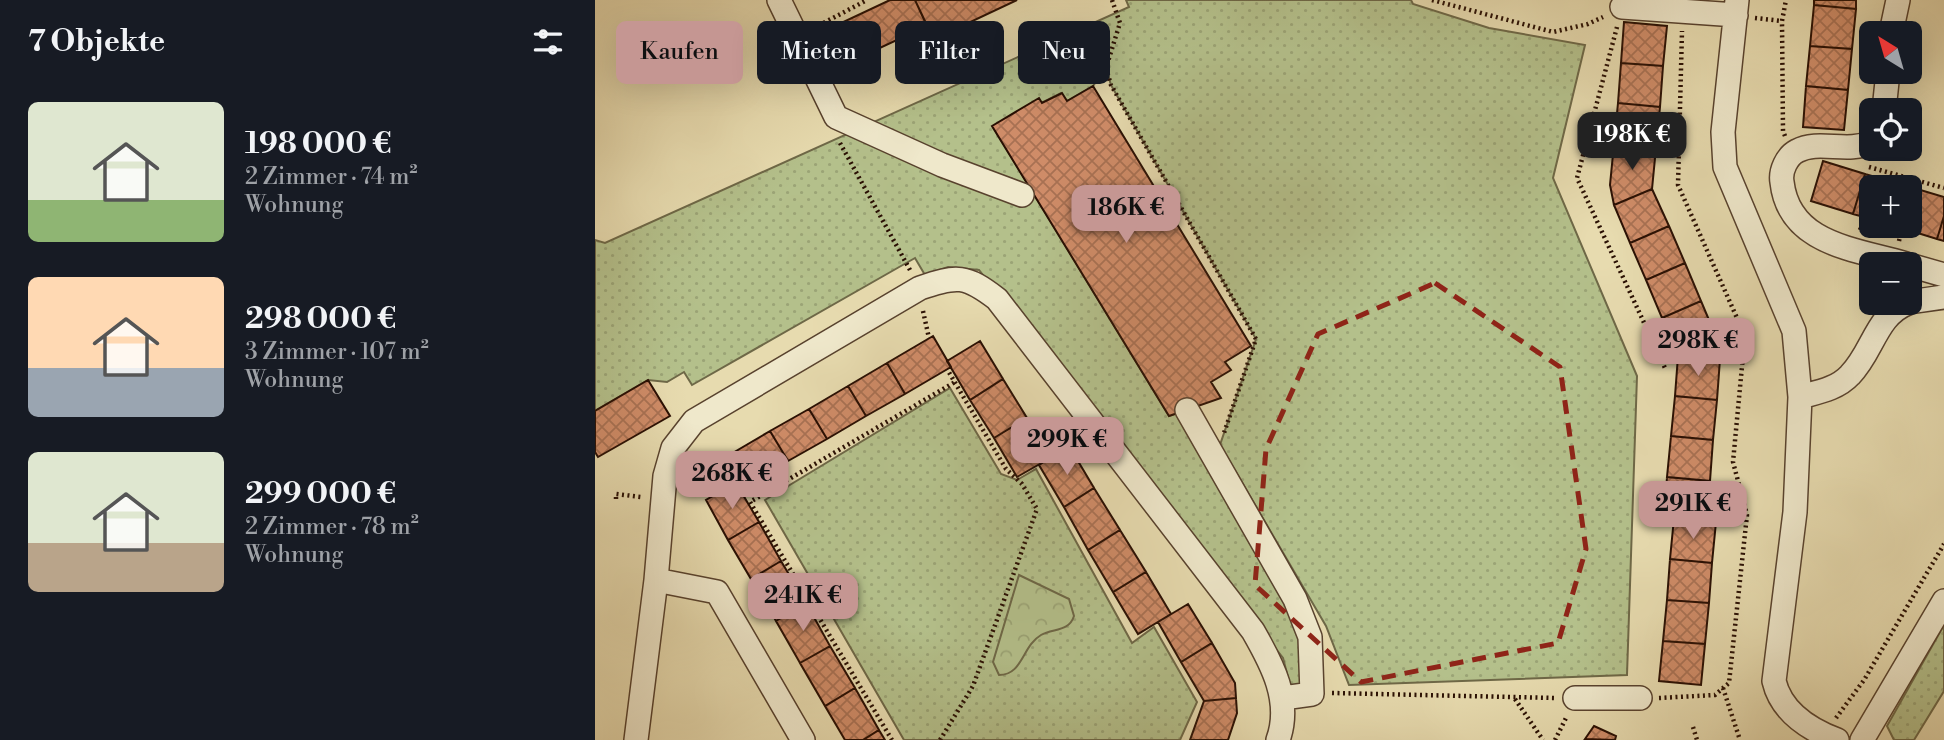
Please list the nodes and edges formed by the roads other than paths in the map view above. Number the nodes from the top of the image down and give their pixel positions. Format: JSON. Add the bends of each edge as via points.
{"nodes":[{"id":1,"x":779,"y":0,"type":"edge"},
{"id":2,"x":1898,"y":0,"type":"edge"},
{"id":3,"x":1622,"y":7,"type":"road end"},
{"id":4,"x":1737,"y":8,"type":"edge"},
{"id":5,"x":1894,"y":21,"type":"edge"},
{"id":6,"x":1859,"y":147,"type":"edge"},
{"id":7,"x":1022,"y":195,"type":"dead end"},
{"id":8,"x":1864,"y":252,"type":"edge"},
{"id":9,"x":1922,"y":269,"type":"edge"},
{"id":10,"x":1944,"y":275,"type":"edge"},
{"id":11,"x":1944,"y":297,"type":"edge"},
{"id":12,"x":1922,"y":300,"type":"edge"},
{"id":13,"x":1889,"y":315,"type":"edge"},
{"id":14,"x":1800,"y":397,"type":"junction"},
{"id":15,"x":1188,"y":410,"type":"dead end"},
{"id":16,"x":656,"y":580,"type":"junction"},
{"id":17,"x":1944,"y":601,"type":"edge"},
{"id":18,"x":1283,"y":698,"type":"junction"},
{"id":19,"x":1576,"y":698,"type":"road end"},
{"id":20,"x":1640,"y":698,"type":"road end"},
{"id":21,"x":1832,"y":738,"type":"edge"},
{"id":22,"x":636,"y":740,"type":"edge"},
{"id":23,"x":803,"y":740,"type":"edge"},
{"id":24,"x":1278,"y":740,"type":"edge"},
{"id":25,"x":1862,"y":740,"type":"edge"}],
"edges":[{"from":1,"to":7,"type":"street","via":[[837,117]]},
{"from":2,"to":5,"type":"street"},
{"from":3,"to":4,"type":"street","via":[[1682,13]]},
{"from":4,"to":14,"type":"street","via":[[1723,132],[1725,167],[1794,331]]},
{"from":6,"to":8,"type":"street","via":[[1805,148],[1786,161],[1781,178],[1791,214],[1802,227],[1817,238]]},
{"from":9,"to":10,"type":"street"},
{"from":11,"to":12,"type":"street"},
{"from":13,"to":14,"type":"street","via":[[1850,375],[1832,388]]},
{"from":14,"to":21,"type":"street","via":[[1794,512],[1774,681],[1778,698],[1789,711]]},
{"from":15,"to":18,"type":"street","via":[[1295,599],[1310,637],[1312,694]]},
{"from":16,"to":18,"type":"street","via":[[673,448],[694,421],[920,288],[946,278],[971,280],[997,299],[1253,631],[1272,664]]},
{"from":16,"to":22,"type":"street"},
{"from":16,"to":23,"type":"street","via":[[717,592]]},
{"from":17,"to":25,"type":"street"},
{"from":18,"to":24,"type":"street"},
{"from":19,"to":20,"type":"street"}]}
